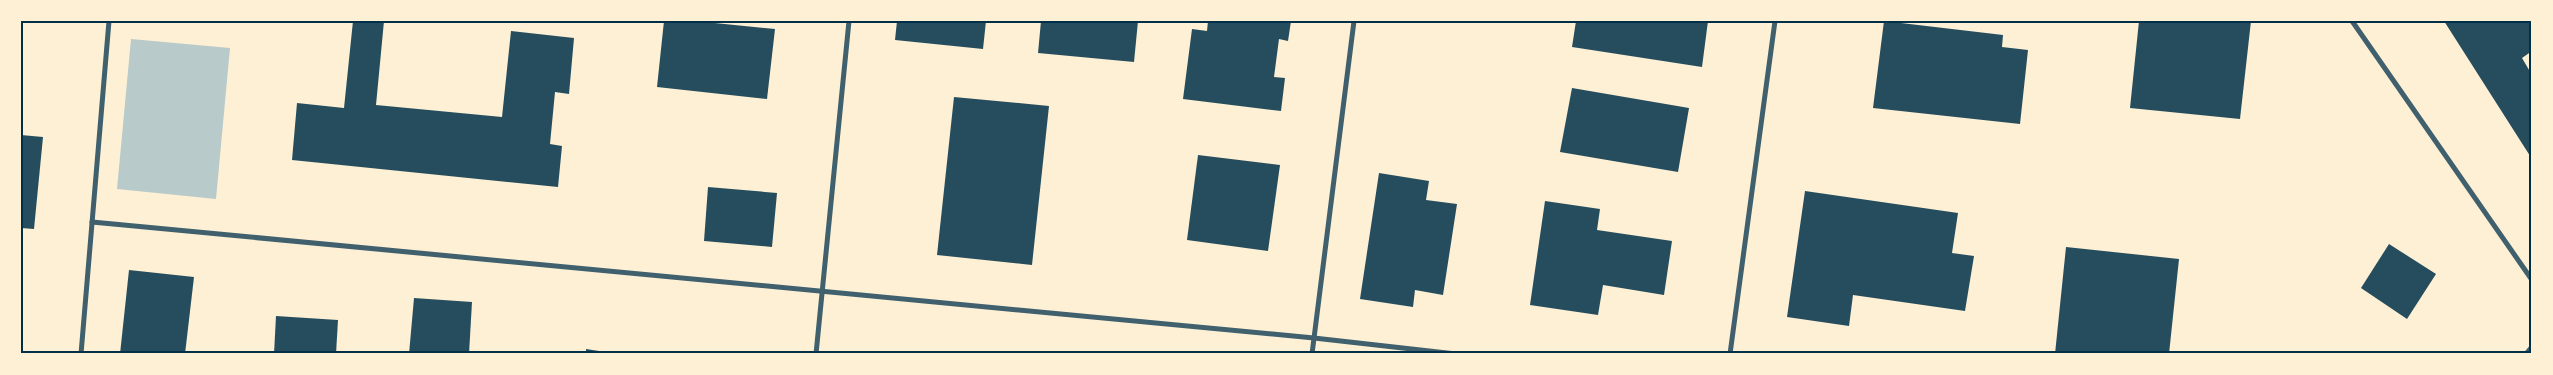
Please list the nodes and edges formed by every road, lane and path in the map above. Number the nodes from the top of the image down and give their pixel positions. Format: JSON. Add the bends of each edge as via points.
{"nodes":[{"id":1,"x":109,"y":21,"type":"edge"},
{"id":2,"x":849,"y":21,"type":"edge"},
{"id":3,"x":1354,"y":21,"type":"edge"},
{"id":4,"x":1775,"y":21,"type":"edge"},
{"id":5,"x":2352,"y":21,"type":"edge"},
{"id":6,"x":92,"y":222,"type":"junction"},
{"id":7,"x":2532,"y":280,"type":"edge"},
{"id":8,"x":822,"y":292,"type":"junction"},
{"id":9,"x":1314,"y":338,"type":"junction"},
{"id":10,"x":2532,"y":347,"type":"edge"},
{"id":11,"x":81,"y":354,"type":"edge"},
{"id":12,"x":816,"y":354,"type":"edge"},
{"id":13,"x":1312,"y":354,"type":"edge"},
{"id":14,"x":1456,"y":354,"type":"edge"},
{"id":15,"x":1730,"y":354,"type":"edge"},
{"id":16,"x":2526,"y":354,"type":"edge"}],
"edges":[{"from":1,"to":6,"type":"street"},
{"from":2,"to":8,"type":"street"},
{"from":3,"to":9,"type":"street"},
{"from":4,"to":15,"type":"street"},
{"from":5,"to":7,"type":"street"},
{"from":6,"to":8,"type":"street"},
{"from":6,"to":11,"type":"street"},
{"from":8,"to":9,"type":"street"},
{"from":8,"to":12,"type":"street"},
{"from":9,"to":13,"type":"street"},
{"from":9,"to":14,"type":"street"},
{"from":10,"to":16,"type":"street"}]}
